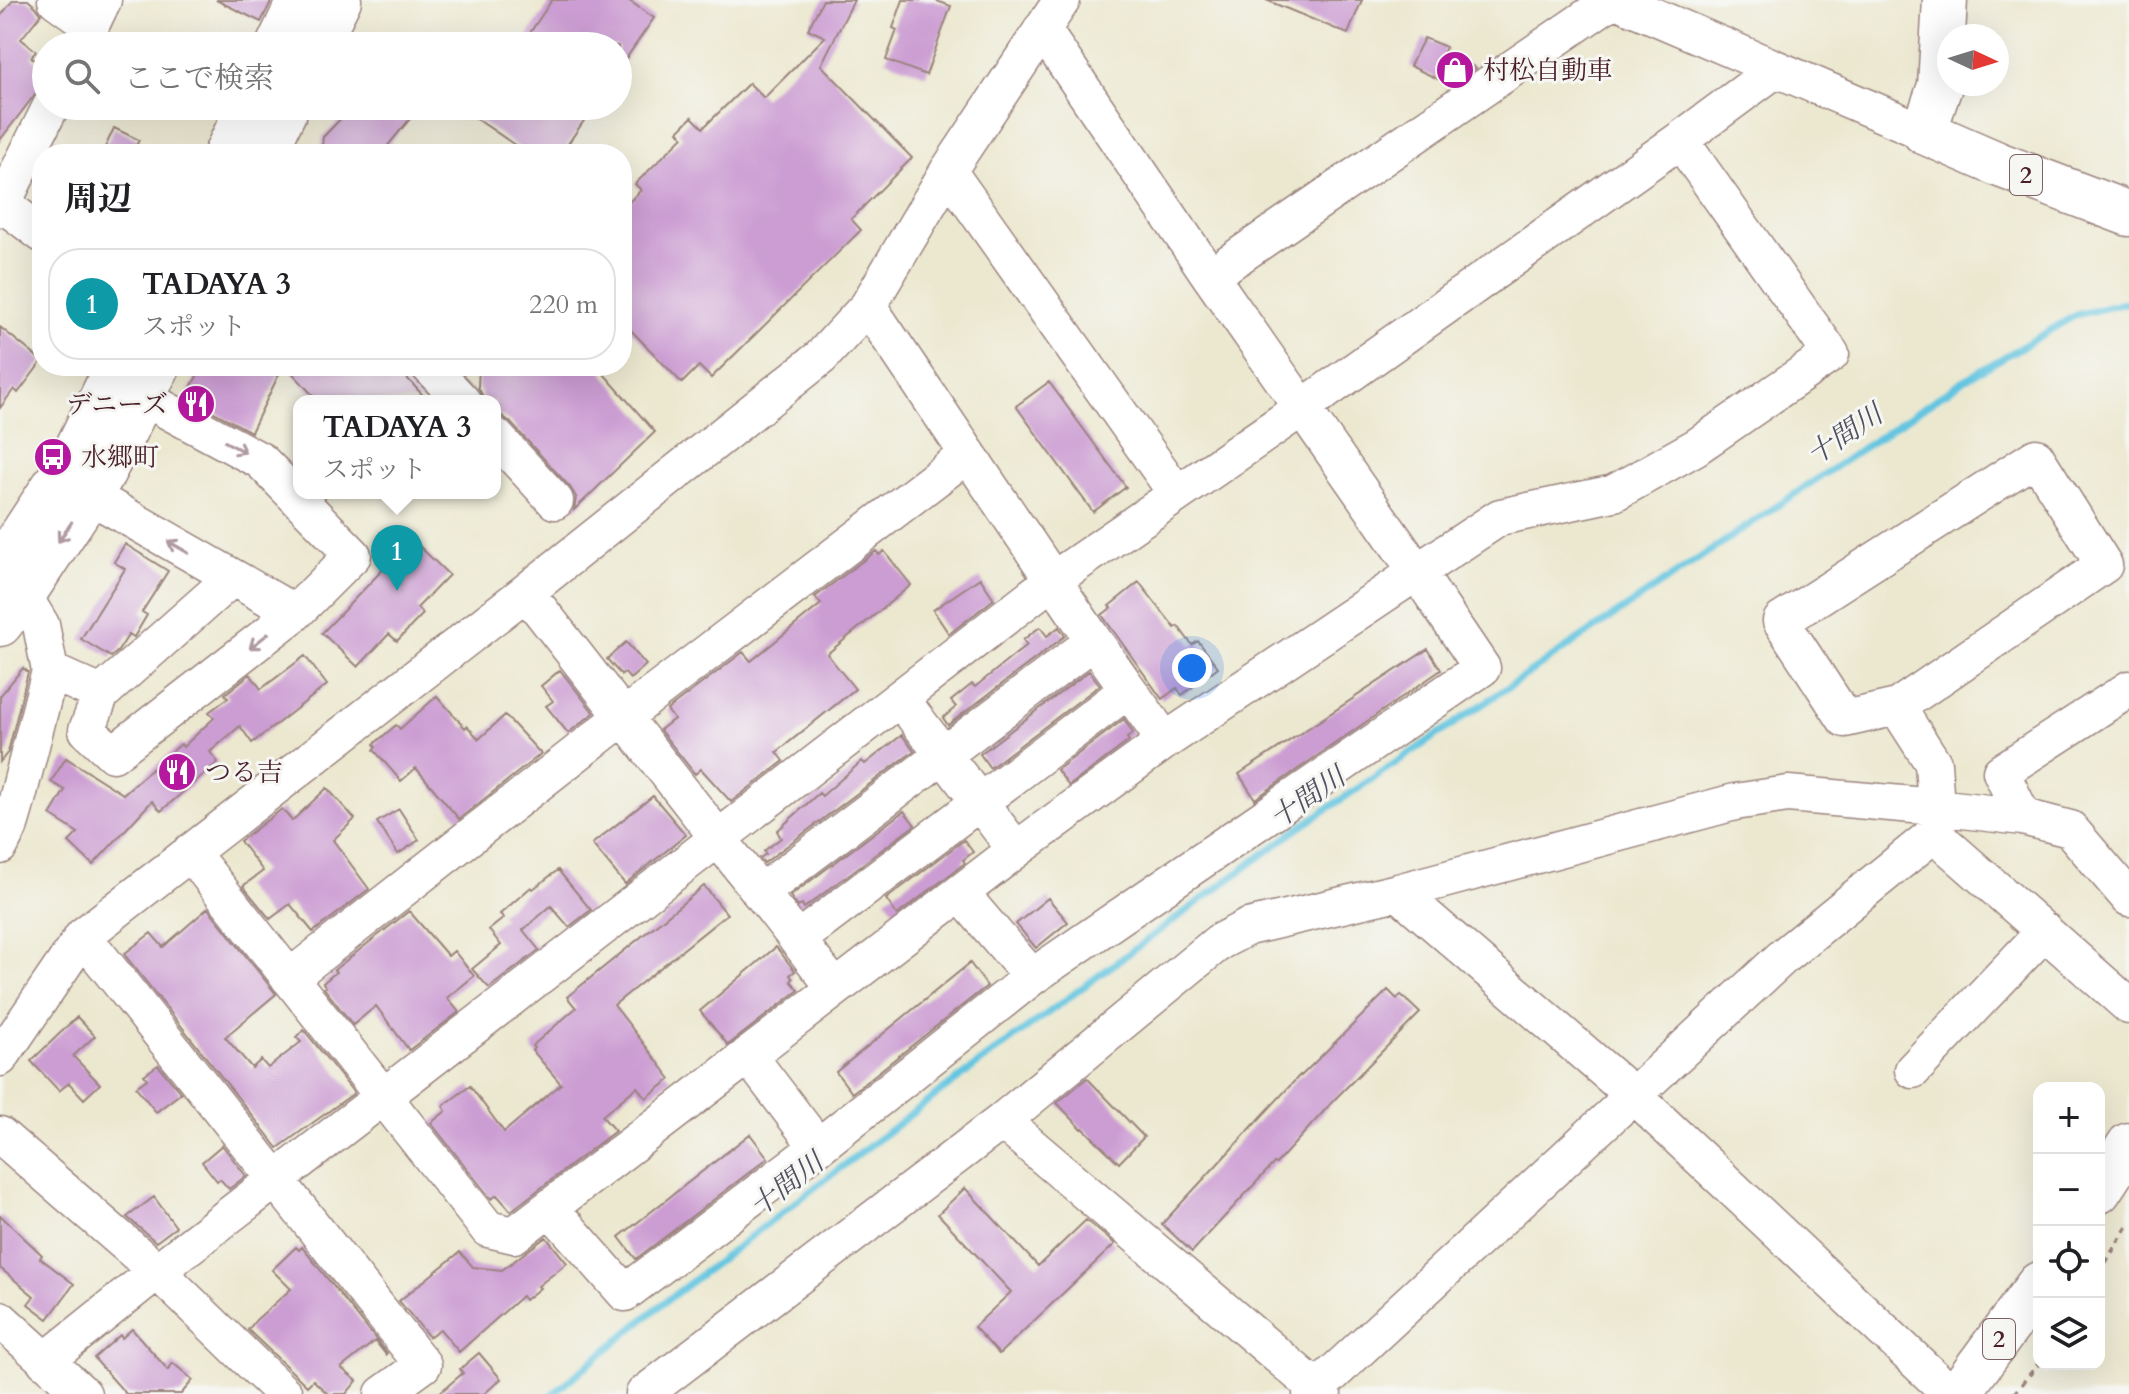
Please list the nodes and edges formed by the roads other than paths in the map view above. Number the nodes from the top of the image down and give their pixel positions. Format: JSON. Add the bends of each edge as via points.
{"nodes":[{"id":1,"x":56,"y":0,"type":"edge"},
{"id":2,"x":300,"y":0,"type":"edge"},
{"id":3,"x":339,"y":0,"type":"edge"},
{"id":4,"x":1614,"y":0,"type":"edge"},
{"id":5,"x":1945,"y":0,"type":"edge"},
{"id":6,"x":1052,"y":14,"type":"edge"},
{"id":7,"x":92,"y":24,"type":"edge"},
{"id":8,"x":285,"y":32,"type":"edge"},
{"id":9,"x":323,"y":32,"type":"edge"},
{"id":10,"x":1776,"y":69,"type":"junction"},
{"id":11,"x":44,"y":120,"type":"edge"},
{"id":12,"x":242,"y":120,"type":"edge"},
{"id":13,"x":280,"y":120,"type":"edge"},
{"id":14,"x":1924,"y":132,"type":"junction"},
{"id":15,"x":1680,"y":140,"type":"junction"},
{"id":16,"x":231,"y":144,"type":"edge"},
{"id":17,"x":269,"y":144,"type":"edge"},
{"id":18,"x":948,"y":171,"type":"junction"},
{"id":19,"x":1,"y":205,"type":"edge"},
{"id":20,"x":2129,"y":214,"type":"edge"},
{"id":21,"x":32,"y":227,"type":"edge"},
{"id":22,"x":1210,"y":276,"type":"junction"},
{"id":23,"x":868,"y":306,"type":"junction"},
{"id":24,"x":139,"y":376,"type":"edge"},
{"id":25,"x":438,"y":376,"type":"edge"},
{"id":26,"x":456,"y":395,"type":"edge"},
{"id":27,"x":1302,"y":408,"type":"junction"},
{"id":28,"x":501,"y":442,"type":"edge"},
{"id":29,"x":968,"y":454,"type":"junction"},
{"id":30,"x":293,"y":494,"type":"edge"},
{"id":31,"x":1177,"y":494,"type":"junction"},
{"id":32,"x":89,"y":495,"type":"junction"},
{"id":33,"x":298,"y":499,"type":"edge"},
{"id":34,"x":555,"y":501,"type":"dead end"},
{"id":35,"x":1417,"y":572,"type":"junction"},
{"id":36,"x":232,"y":578,"type":"junction"},
{"id":37,"x":1053,"y":580,"type":"junction"},
{"id":38,"x":526,"y":592,"type":"junction"},
{"id":39,"x":8,"y":596,"type":"edge"},
{"id":40,"x":295,"y":613,"type":"junction"},
{"id":41,"x":1094,"y":641,"type":"junction"},
{"id":42,"x":50,"y":671,"type":"junction"},
{"id":43,"x":2129,"y":689,"type":"edge"},
{"id":44,"x":1128,"y":690,"type":"junction"},
{"id":45,"x":101,"y":694,"type":"junction"},
{"id":46,"x":900,"y":698,"type":"junction"},
{"id":47,"x":1897,"y":707,"type":"junction"},
{"id":48,"x":623,"y":717,"type":"junction"},
{"id":49,"x":1165,"y":741,"type":"junction"},
{"id":50,"x":944,"y":754,"type":"junction"},
{"id":51,"x":980,"y":802,"type":"junction"},
{"id":52,"x":2023,"y":817,"type":"junction"},
{"id":53,"x":1935,"y":820,"type":"junction"},
{"id":54,"x":718,"y":839,"type":"junction"},
{"id":55,"x":0,"y":846,"type":"edge"},
{"id":56,"x":1016,"y":850,"type":"junction"},
{"id":57,"x":190,"y":852,"type":"junction"},
{"id":58,"x":1398,"y":892,"type":"junction"},
{"id":59,"x":760,"y":893,"type":"junction"},
{"id":60,"x":960,"y":893,"type":"junction"},
{"id":61,"x":2129,"y":898,"type":"edge"},
{"id":62,"x":2045,"y":931,"type":"junction"},
{"id":63,"x":83,"y":936,"type":"junction"},
{"id":64,"x":797,"y":940,"type":"junction"},
{"id":65,"x":1032,"y":977,"type":"junction"},
{"id":66,"x":289,"y":978,"type":"junction"},
{"id":67,"x":835,"y":988,"type":"junction"},
{"id":68,"x":2129,"y":1006,"type":"edge"},
{"id":69,"x":748,"y":1055,"type":"junction"},
{"id":70,"x":0,"y":1058,"type":"edge"},
{"id":71,"x":1913,"y":1070,"type":"dead end"},
{"id":72,"x":384,"y":1096,"type":"junction"},
{"id":73,"x":1634,"y":1096,"type":"junction"},
{"id":74,"x":1002,"y":1121,"type":"junction"},
{"id":75,"x":0,"y":1135,"type":"edge"},
{"id":76,"x":2129,"y":1145,"type":"edge"},
{"id":77,"x":818,"y":1147,"type":"junction"},
{"id":78,"x":277,"y":1180,"type":"junction"},
{"id":79,"x":2105,"y":1182,"type":"edge"},
{"id":80,"x":550,"y":1208,"type":"junction"},
{"id":81,"x":157,"y":1271,"type":"junction"},
{"id":82,"x":2033,"y":1292,"type":"edge"},
{"id":83,"x":0,"y":1319,"type":"edge"},
{"id":84,"x":45,"y":1361,"type":"junction"},
{"id":85,"x":665,"y":1389,"type":"edge"},
{"id":86,"x":1317,"y":1392,"type":"edge"},
{"id":87,"x":83,"y":1394,"type":"edge"},
{"id":88,"x":284,"y":1394,"type":"edge"},
{"id":89,"x":383,"y":1394,"type":"edge"},
{"id":90,"x":1951,"y":1394,"type":"edge"},
{"id":91,"x":1958,"y":1394,"type":"edge"}],
"edges":[{"from":1,"to":7,"type":"street"},
{"from":2,"to":8,"type":"main road"},
{"from":3,"to":9,"type":"main road"},
{"from":4,"to":10,"type":"street"},
{"from":4,"to":22,"type":"street"},
{"from":5,"to":14,"type":"main road","via":[[1940,86]]},
{"from":6,"to":18,"type":"street"},
{"from":6,"to":22,"type":"street"},
{"from":10,"to":14,"type":"street"},
{"from":10,"to":15,"type":"street"},
{"from":11,"to":19,"type":"street"},
{"from":12,"to":16,"type":"main road"},
{"from":13,"to":17,"type":"main road"},
{"from":14,"to":20,"type":"main road","number":"2"},
{"from":15,"to":27,"type":"street"},
{"from":15,"to":35,"type":"street","via":[[1831,354],[1696,447],[1614,493],[1500,517]]},
{"from":18,"to":23,"type":"street"},
{"from":18,"to":31,"type":"street"},
{"from":19,"to":21,"type":"street"},
{"from":22,"to":27,"type":"street"},
{"from":23,"to":29,"type":"street"},
{"from":23,"to":38,"type":"street","via":[[821,357]]},
{"from":24,"to":30,"type":"street","one_way":true,"via":[[261,461]]},
{"from":24,"to":32,"type":"main road","via":[[102,475]]},
{"from":24,"to":39,"type":"main road","via":[[72,459]]},
{"from":25,"to":26,"type":"street"},
{"from":27,"to":31,"type":"street"},
{"from":27,"to":35,"type":"street"},
{"from":28,"to":34,"type":"street"},
{"from":29,"to":37,"type":"street"},
{"from":29,"to":48,"type":"street"},
{"from":31,"to":37,"type":"street"},
{"from":36,"to":32,"type":"street","one_way":true},
{"from":32,"to":39,"type":"main road","one_way":true},
{"from":33,"to":40,"type":"street","one_way":true,"via":[[353,555]]},
{"from":35,"to":49,"type":"street"},
{"from":35,"to":65,"type":"street","via":[[1482,668]]},
{"from":36,"to":40,"type":"street"},
{"from":36,"to":45,"type":"street"},
{"from":37,"to":41,"type":"street"},
{"from":37,"to":46,"type":"street"},
{"from":38,"to":48,"type":"street"},
{"from":38,"to":57,"type":"street"},
{"from":39,"to":42,"type":"street","via":[[41,625]]},
{"from":40,"to":45,"type":"street","one_way":true,"via":[[113,754],[87,730]]},
{"from":41,"to":44,"type":"street"},
{"from":41,"to":50,"type":"street"},
{"from":42,"to":45,"type":"street"},
{"from":42,"to":55,"type":"street"},
{"from":43,"to":52,"type":"street","via":[[2001,772]]},
{"from":44,"to":49,"type":"street"},
{"from":44,"to":51,"type":"street"},
{"from":46,"to":50,"type":"street"},
{"from":46,"to":54,"type":"street"},
{"from":47,"to":47,"type":"street","via":[[2104,565],[2036,457],[1781,621],[1845,719]]},
{"from":47,"to":53,"type":"street","via":[[1933,763]]},
{"from":48,"to":54,"type":"street"},
{"from":48,"to":66,"type":"street"},
{"from":49,"to":56,"type":"street"},
{"from":50,"to":51,"type":"street"},
{"from":50,"to":59,"type":"street"},
{"from":51,"to":56,"type":"street"},
{"from":51,"to":64,"type":"street"},
{"from":52,"to":53,"type":"street"},
{"from":52,"to":61,"type":"street","via":[[2070,829]]},
{"from":53,"to":58,"type":"street","via":[[1788,794],[1735,802]]},
{"from":53,"to":62,"type":"street"},
{"from":53,"to":73,"type":"street"},
{"from":54,"to":59,"type":"street"},
{"from":54,"to":72,"type":"street"},
{"from":56,"to":60,"type":"street"},
{"from":57,"to":63,"type":"street"},
{"from":57,"to":66,"type":"street"},
{"from":58,"to":73,"type":"street"},
{"from":58,"to":74,"type":"street","via":[[1248,927],[1219,942]]},
{"from":59,"to":64,"type":"street"},
{"from":60,"to":65,"type":"street"},
{"from":60,"to":67,"type":"street"},
{"from":62,"to":68,"type":"street"},
{"from":62,"to":71,"type":"street"},
{"from":63,"to":70,"type":"street"},
{"from":63,"to":78,"type":"street"},
{"from":64,"to":67,"type":"street"},
{"from":65,"to":77,"type":"street"},
{"from":66,"to":72,"type":"street"},
{"from":67,"to":69,"type":"street"},
{"from":69,"to":77,"type":"street"},
{"from":69,"to":80,"type":"street"},
{"from":72,"to":78,"type":"street"},
{"from":72,"to":80,"type":"street","via":[[488,1229],[514,1235]]},
{"from":73,"to":86,"type":"street"},
{"from":73,"to":90,"type":"street"},
{"from":74,"to":85,"type":"street"},
{"from":74,"to":86,"type":"street"},
{"from":75,"to":81,"type":"street"},
{"from":76,"to":79,"type":"main road"},
{"from":77,"to":80,"type":"street","via":[[625,1293]]},
{"from":78,"to":81,"type":"street"},
{"from":78,"to":89,"type":"street","via":[[423,1365]]},
{"from":81,"to":84,"type":"street"},
{"from":81,"to":88,"type":"street"},
{"from":82,"to":91,"type":"main road","number":"2"},
{"from":83,"to":84,"type":"street"},
{"from":84,"to":87,"type":"street"}]}
